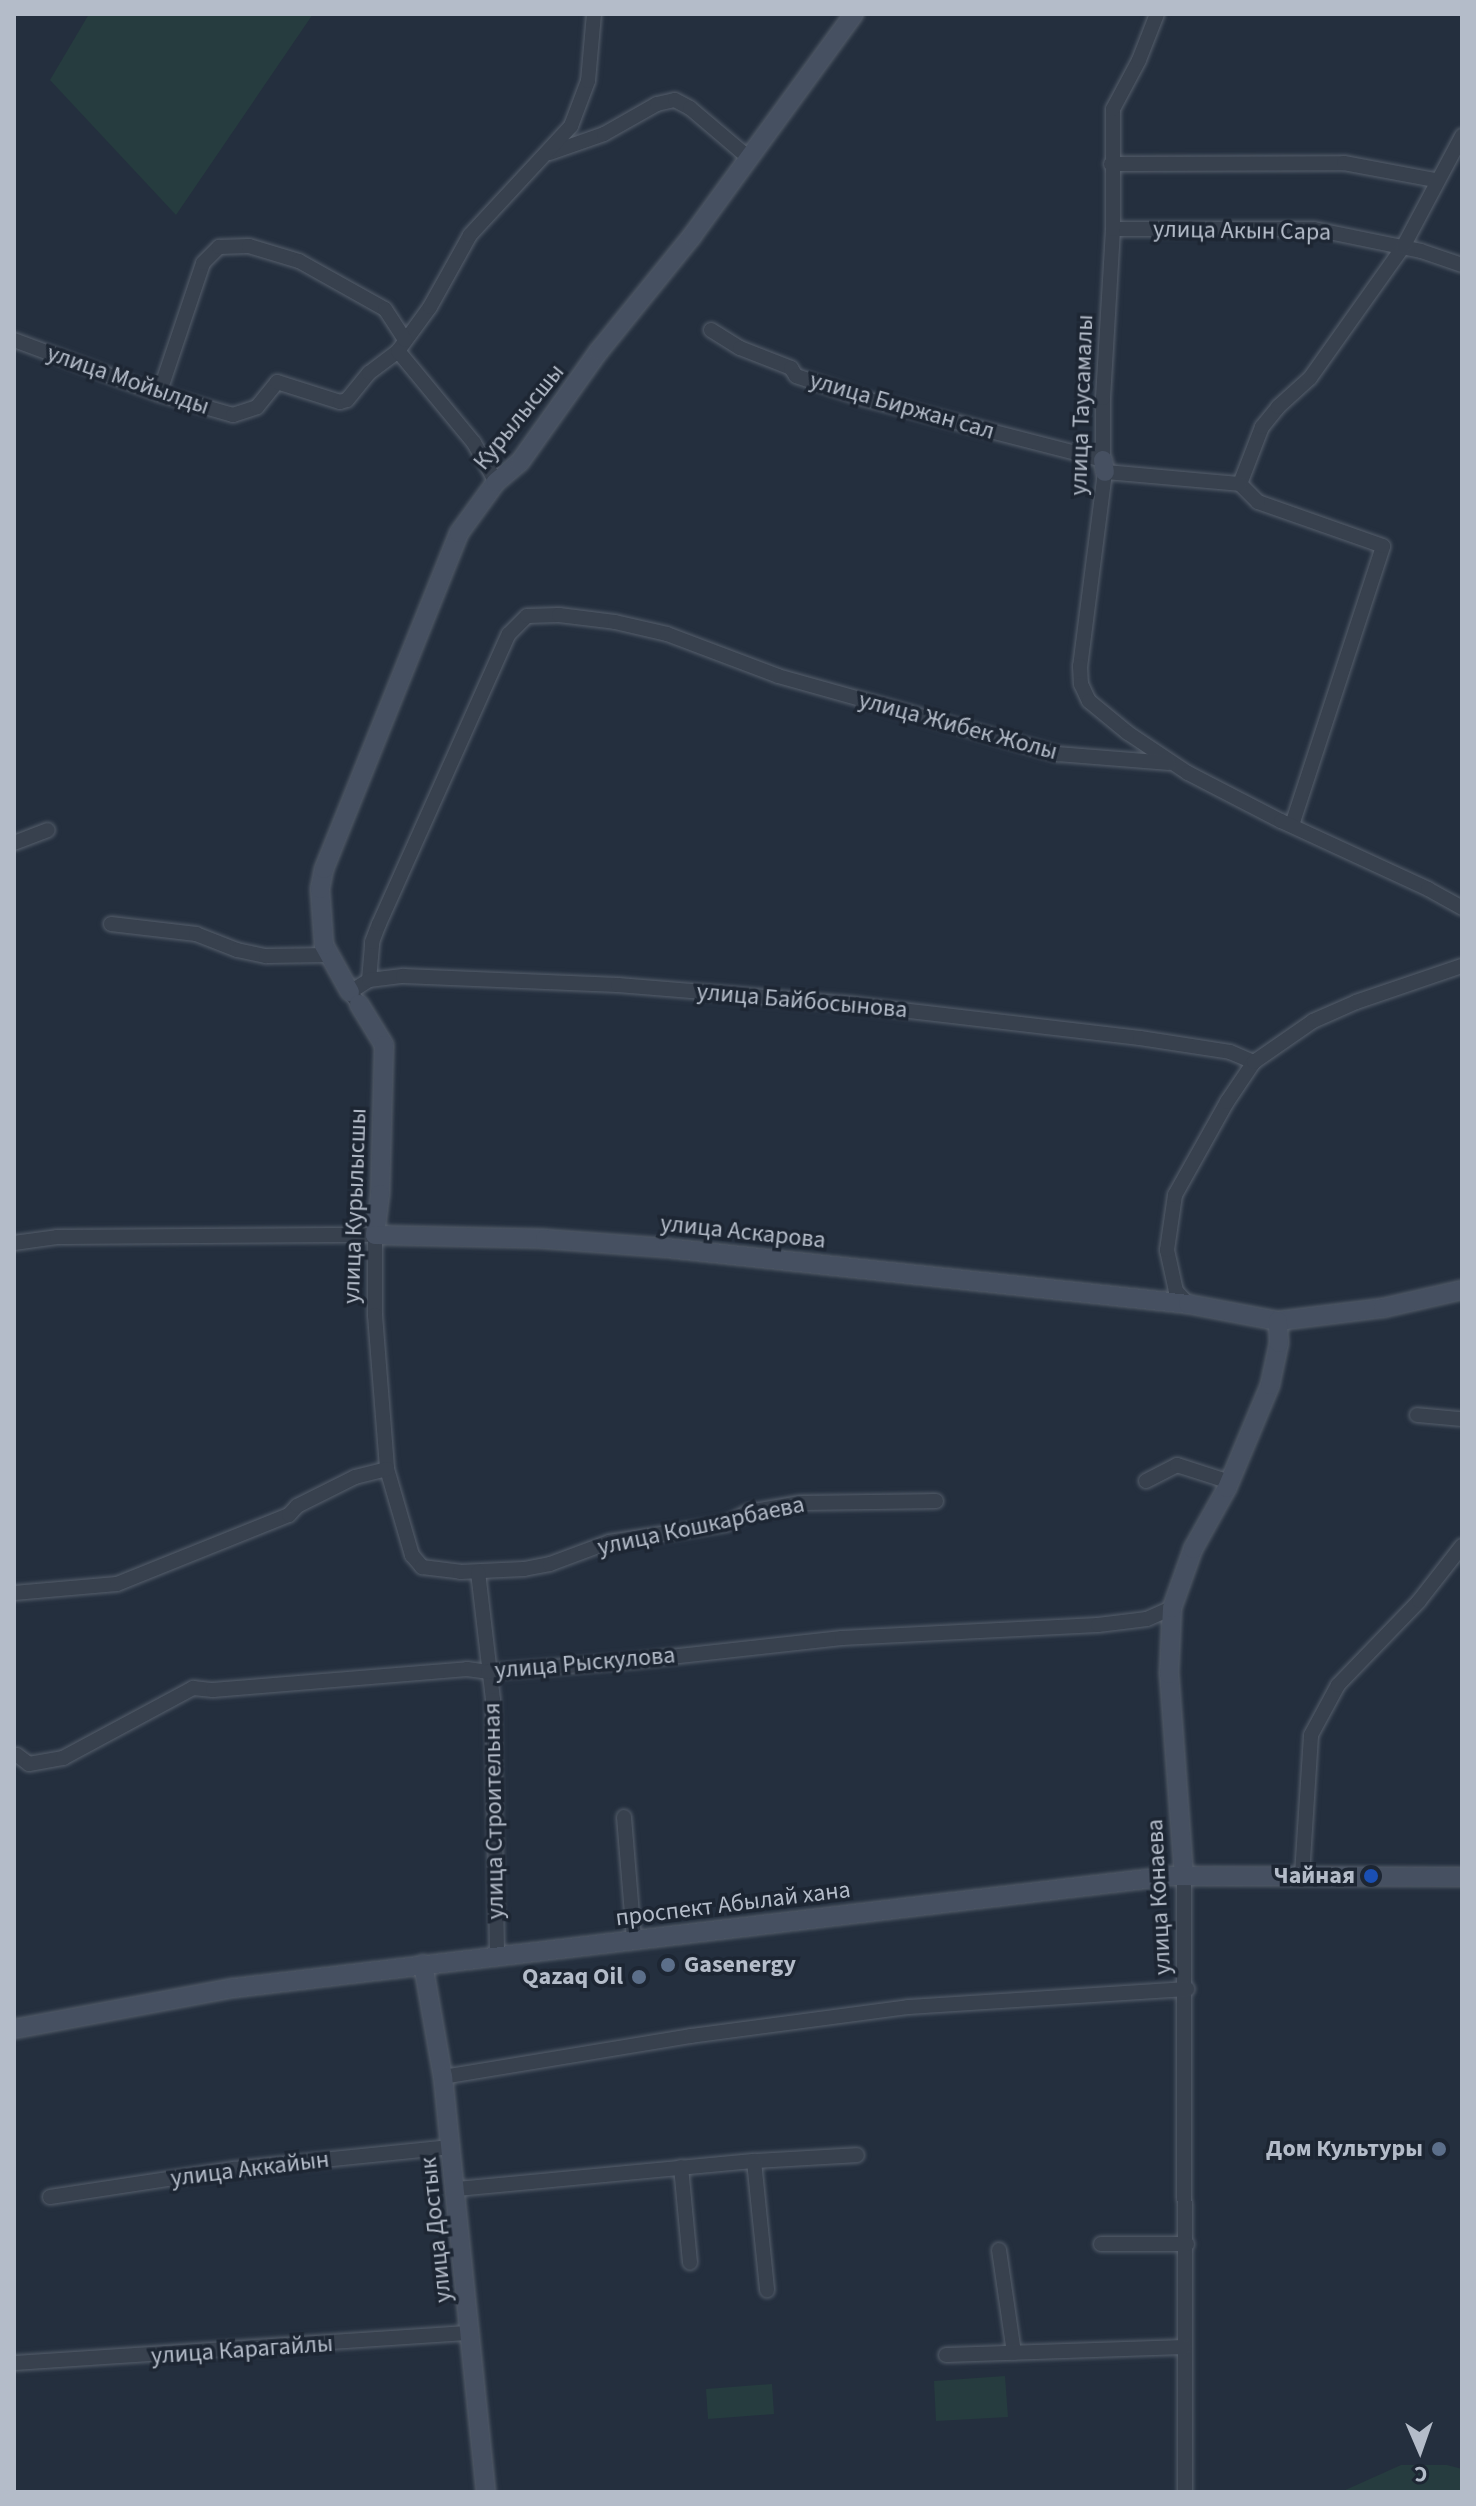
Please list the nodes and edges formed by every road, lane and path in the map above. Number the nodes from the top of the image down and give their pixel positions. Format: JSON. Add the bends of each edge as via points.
{"nodes":[{"id":1,"x":594,"y":14,"type":"edge"},
{"id":2,"x":854,"y":14,"type":"edge"},
{"id":3,"x":1157,"y":14,"type":"edge"},
{"id":4,"x":1462,"y":136,"type":"edge"},
{"id":5,"x":548,"y":154,"type":"junction"},
{"id":6,"x":749,"y":158,"type":"junction"},
{"id":7,"x":1111,"y":164,"type":"junction"},
{"id":8,"x":1435,"y":180,"type":"junction"},
{"id":9,"x":1113,"y":229,"type":"junction"},
{"id":10,"x":1403,"y":247,"type":"junction"},
{"id":11,"x":1462,"y":265,"type":"edge"},
{"id":12,"x":711,"y":330,"type":"dead end"},
{"id":13,"x":14,"y":340,"type":"edge"},
{"id":14,"x":402,"y":346,"type":"junction"},
{"id":15,"x":159,"y":394,"type":"junction"},
{"id":16,"x":1104,"y":466,"type":"junction"},
{"id":17,"x":496,"y":482,"type":"junction"},
{"id":18,"x":1240,"y":484,"type":"junction"},
{"id":19,"x":1172,"y":763,"type":"junction"},
{"id":20,"x":1292,"y":825,"type":"junction"},
{"id":21,"x":48,"y":830,"type":"dead end"},
{"id":22,"x":14,"y":843,"type":"edge"},
{"id":23,"x":321,"y":904,"type":"joint"},
{"id":24,"x":1462,"y":908,"type":"edge"},
{"id":25,"x":111,"y":924,"type":"dead end"},
{"id":26,"x":329,"y":955,"type":"junction"},
{"id":27,"x":1462,"y":966,"type":"edge"},
{"id":28,"x":369,"y":980,"type":"junction"},
{"id":29,"x":355,"y":998,"type":"junction"},
{"id":30,"x":1254,"y":1062,"type":"junction"},
{"id":31,"x":375,"y":1235,"type":"junction"},
{"id":32,"x":14,"y":1243,"type":"edge"},
{"id":33,"x":1462,"y":1290,"type":"edge"},
{"id":34,"x":1188,"y":1304,"type":"junction"},
{"id":35,"x":1278,"y":1321,"type":"junction"},
{"id":36,"x":1417,"y":1415,"type":"dead end"},
{"id":37,"x":1460,"y":1417,"type":"edge"},
{"id":38,"x":387,"y":1469,"type":"junction"},
{"id":39,"x":1146,"y":1481,"type":"dead end"},
{"id":40,"x":1230,"y":1482,"type":"junction"},
{"id":41,"x":936,"y":1501,"type":"dead end"},
{"id":42,"x":1462,"y":1546,"type":"edge"},
{"id":43,"x":422,"y":1567,"type":"joint"},
{"id":44,"x":478,"y":1572,"type":"junction"},
{"id":45,"x":14,"y":1593,"type":"edge"},
{"id":46,"x":1172,"y":1608,"type":"junction"},
{"id":47,"x":488,"y":1672,"type":"junction"},
{"id":48,"x":17,"y":1755,"type":"dead end"},
{"id":49,"x":624,"y":1817,"type":"dead end"},
{"id":50,"x":1302,"y":1875,"type":"junction"},
{"id":51,"x":1184,"y":1876,"type":"junction"},
{"id":52,"x":1462,"y":1877,"type":"edge"},
{"id":53,"x":634,"y":1939,"type":"junction"},
{"id":54,"x":497,"y":1955,"type":"junction"},
{"id":55,"x":423,"y":1964,"type":"junction"},
{"id":56,"x":1187,"y":1989,"type":"junction"},
{"id":57,"x":14,"y":2029,"type":"edge"},
{"id":58,"x":443,"y":2077,"type":"junction"},
{"id":59,"x":451,"y":2147,"type":"junction"},
{"id":60,"x":857,"y":2155,"type":"dead end"},
{"id":61,"x":754,"y":2161,"type":"junction"},
{"id":62,"x":681,"y":2167,"type":"junction"},
{"id":63,"x":456,"y":2189,"type":"junction"},
{"id":64,"x":50,"y":2197,"type":"dead end"},
{"id":65,"x":1101,"y":2244,"type":"dead end"},
{"id":66,"x":1187,"y":2244,"type":"junction"},
{"id":67,"x":999,"y":2250,"type":"dead end"},
{"id":68,"x":690,"y":2263,"type":"dead end"},
{"id":69,"x":767,"y":2290,"type":"dead end"},
{"id":70,"x":471,"y":2333,"type":"junction"},
{"id":71,"x":1185,"y":2347,"type":"junction"},
{"id":72,"x":1014,"y":2353,"type":"junction"},
{"id":73,"x":946,"y":2355,"type":"dead end"},
{"id":74,"x":14,"y":2363,"type":"edge"},
{"id":75,"x":486,"y":2492,"type":"edge"},
{"id":76,"x":1185,"y":2492,"type":"edge"}],
"edges":[{"from":1,"to":5,"type":"street","via":[[588,81],[571,126]]},
{"from":2,"to":6,"type":"street","name":"Курылысшы"},
{"from":3,"to":7,"type":"street","name":"улица Таусамалы","via":[[1113,109]]},
{"from":4,"to":8,"type":"street"},
{"from":5,"to":6,"type":"street","via":[[675,100]]},
{"from":5,"to":14,"type":"street","via":[[470,235]]},
{"from":6,"to":17,"type":"street","name":"Курылысшы","via":[[520,462]]},
{"from":7,"to":8,"type":"street","via":[[1344,163]]},
{"from":7,"to":9,"type":"street","name":"улица Таусамалы"},
{"from":8,"to":10,"type":"street"},
{"from":9,"to":10,"type":"street","name":"улица Акын Сара","via":[[1314,229]]},
{"from":9,"to":16,"type":"street","name":"улица Таусамалы"},
{"from":10,"to":11,"type":"street","name":"улица Акын Сара"},
{"from":10,"to":18,"type":"street","via":[[1310,378],[1262,427]]},
{"from":12,"to":16,"type":"street","name":"улица Биржан сал","via":[[791,368],[796,376]]},
{"from":13,"to":15,"type":"street","name":"улица Мойылды"},
{"from":14,"to":15,"type":"street","name":"улица Мойылды","via":[[340,402],[277,382],[257,407],[233,415]]},
{"from":14,"to":15,"type":"street","via":[[385,309],[299,261],[249,246],[219,247],[203,263]]},
{"from":14,"to":17,"type":"street","via":[[474,443]]},
{"from":16,"to":18,"type":"street","name":"улица Биржан сал"},
{"from":16,"to":19,"type":"street","name":"улица Таусамалы","via":[[1081,684],[1089,701]]},
{"from":17,"to":23,"type":"street","name":"Курылысшы","via":[[459,533],[424,617],[324,869]]},
{"from":18,"to":20,"type":"street","via":[[1258,502],[1383,546]]},
{"from":19,"to":20,"type":"street","name":"улица Жибек Жолы"},
{"from":19,"to":28,"type":"street","name":"улица Жибек Жолы","via":[[1058,754],[778,676],[667,634],[615,622],[527,616],[509,634],[379,924]]},
{"from":20,"to":24,"type":"street","name":"улица Жибек Жолы"},
{"from":21,"to":22,"type":"street"},
{"from":23,"to":26,"type":"street","name":"улица Курылысшы"},
{"from":25,"to":26,"type":"street","via":[[196,934],[266,956]]},
{"from":26,"to":29,"type":"street","name":"улица Курылысшы"},
{"from":27,"to":30,"type":"street","via":[[1313,1021]]},
{"from":28,"to":29,"type":"street","name":"улица Байбосынова"},
{"from":28,"to":30,"type":"street","name":"улица Байбосынова","via":[[470,977],[836,1002],[1140,1038],[1230,1052]]},
{"from":29,"to":31,"type":"street","name":"улица Курылысшы","via":[[384,1045]]},
{"from":30,"to":34,"type":"street","via":[[1175,1195],[1167,1250],[1176,1291]]},
{"from":31,"to":32,"type":"street","name":"улица Аскарова","via":[[57,1237]]},
{"from":31,"to":34,"type":"street","name":"улица Аскарова","via":[[667,1248]]},
{"from":31,"to":38,"type":"street","name":"улица Курылысшы","via":[[375,1315]]},
{"from":33,"to":35,"type":"street","name":"улица Аскарова","via":[[1337,1316]]},
{"from":34,"to":35,"type":"street","name":"улица Аскарова"},
{"from":35,"to":40,"type":"street","name":"улица Конаева","via":[[1270,1385]]},
{"from":36,"to":37,"type":"street"},
{"from":38,"to":43,"type":"street","name":"улица Курылысшы","via":[[412,1555]]},
{"from":38,"to":45,"type":"street","via":[[355,1477],[289,1515],[117,1584]]},
{"from":39,"to":40,"type":"street","via":[[1177,1465]]},
{"from":40,"to":46,"type":"street","name":"улица Конаева","via":[[1193,1549]]},
{"from":41,"to":44,"type":"street","name":"улица Кошкарбаева","via":[[800,1503],[749,1512],[726,1524],[609,1542],[550,1564]]},
{"from":42,"to":50,"type":"street","via":[[1419,1601],[1338,1685],[1311,1735]]},
{"from":43,"to":44,"type":"street","name":"улица Кошкарбаева"},
{"from":44,"to":47,"type":"street","name":"улица Строительная"},
{"from":46,"to":47,"type":"street","name":"улица Рыскулова","via":[[1147,1619],[1098,1625],[842,1638]]},
{"from":46,"to":51,"type":"street","name":"улица Конаева","via":[[1169,1674]]},
{"from":47,"to":48,"type":"street","name":"улица Рыскулова","via":[[467,1669],[193,1688],[63,1758],[29,1764]]},
{"from":47,"to":54,"type":"street","name":"улица Строительная","via":[[493,1700]]},
{"from":49,"to":53,"type":"street"},
{"from":50,"to":51,"type":"street","name":"проспект Абылай хана"},
{"from":50,"to":52,"type":"street","name":"проспект Абылай хана"},
{"from":51,"to":53,"type":"street","name":"проспект Абылай хана"},
{"from":51,"to":56,"type":"street","name":"улица Конаева"},
{"from":53,"to":54,"type":"street","name":"проспект Абылай хана"},
{"from":54,"to":55,"type":"street","name":"проспект Абылай хана"},
{"from":55,"to":57,"type":"street","name":"проспект Абылай хана","via":[[234,1988]]},
{"from":55,"to":58,"type":"street","name":"улица Достык"},
{"from":56,"to":58,"type":"street","via":[[894,2009]]},
{"from":56,"to":66,"type":"street","name":"улица Конаева"},
{"from":58,"to":59,"type":"street","name":"улица Достык"},
{"from":59,"to":63,"type":"street","name":"улица Достык"},
{"from":59,"to":64,"type":"street","name":"улица Аккайын","via":[[234,2169]]},
{"from":60,"to":61,"type":"street"},
{"from":61,"to":62,"type":"street"},
{"from":61,"to":69,"type":"street"},
{"from":62,"to":63,"type":"street"},
{"from":62,"to":68,"type":"street"},
{"from":63,"to":70,"type":"street","name":"улица Достык"},
{"from":65,"to":66,"type":"street"},
{"from":66,"to":71,"type":"street","name":"улица Конаева"},
{"from":67,"to":72,"type":"street"},
{"from":70,"to":74,"type":"street","name":"улица Карагайлы"},
{"from":70,"to":75,"type":"street","name":"улица Достык"},
{"from":71,"to":72,"type":"street"},
{"from":71,"to":76,"type":"street","name":"улица Конаева"},
{"from":72,"to":73,"type":"street"}]}
